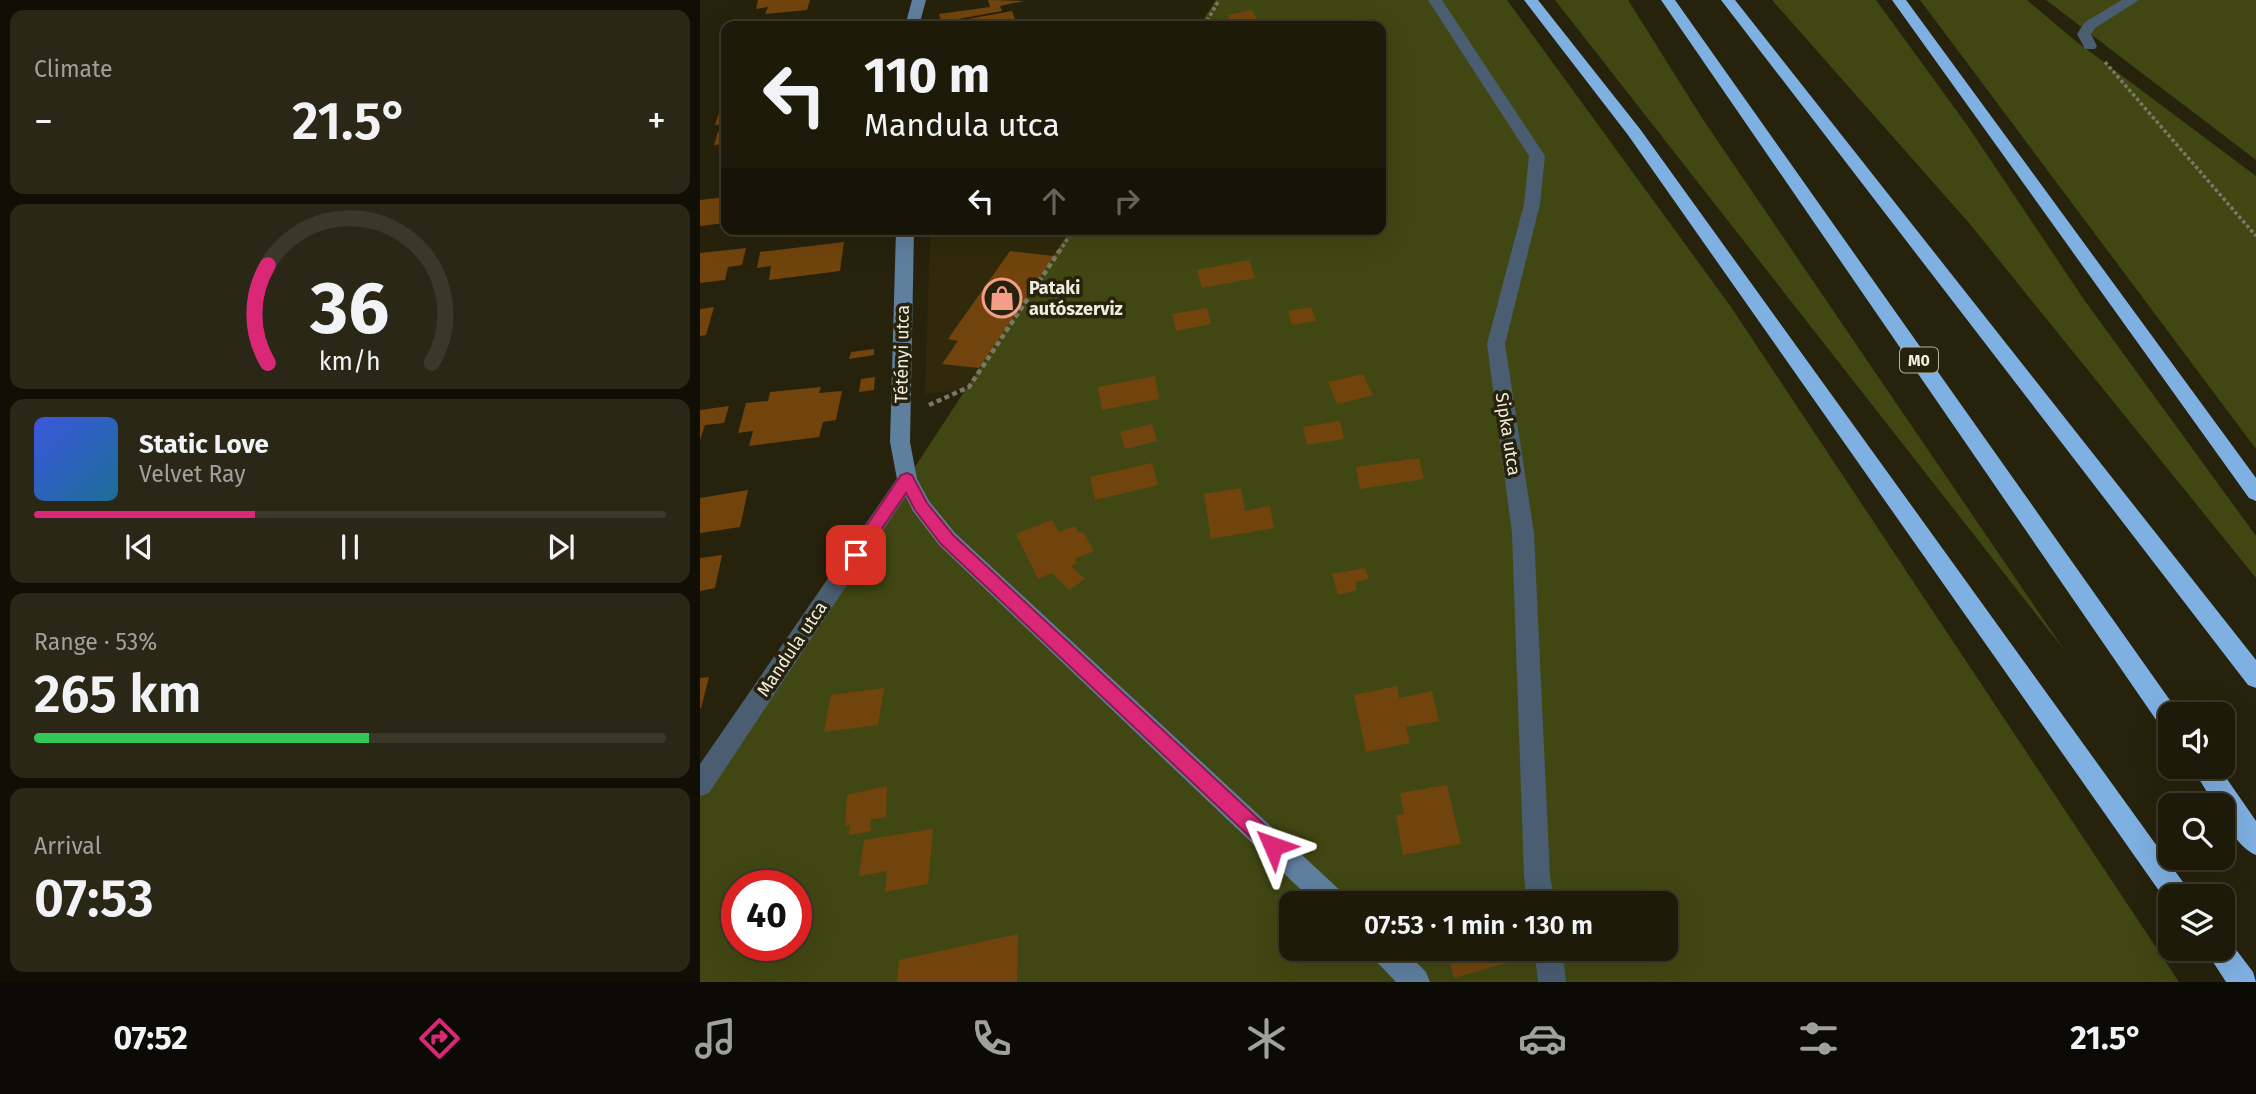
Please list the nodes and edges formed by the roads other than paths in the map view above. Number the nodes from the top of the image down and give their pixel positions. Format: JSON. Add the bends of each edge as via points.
{"nodes":[{"id":1,"x":919,"y":0,"type":"edge"},
{"id":2,"x":1435,"y":0,"type":"edge"},
{"id":3,"x":1531,"y":0,"type":"edge"},
{"id":4,"x":1668,"y":0,"type":"edge"},
{"id":5,"x":1728,"y":0,"type":"edge"},
{"id":6,"x":1899,"y":0,"type":"edge"},
{"id":7,"x":2132,"y":0,"type":"edge"},
{"id":8,"x":913,"y":21,"type":"edge"},
{"id":9,"x":2090,"y":46,"type":"road end"},
{"id":10,"x":905,"y":235,"type":"edge"},
{"id":11,"x":907,"y":479,"type":"junction"},
{"id":12,"x":2256,"y":493,"type":"edge"},
{"id":13,"x":2256,"y":678,"type":"edge"},
{"id":14,"x":2158,"y":703,"type":"edge"},
{"id":15,"x":2212,"y":779,"type":"edge"},
{"id":16,"x":700,"y":785,"type":"edge"},
{"id":17,"x":2256,"y":843,"type":"edge"},
{"id":18,"x":2170,"y":884,"type":"edge"},
{"id":19,"x":1321,"y":891,"type":"edge"},
{"id":20,"x":1539,"y":891,"type":"edge"},
{"id":21,"x":1395,"y":961,"type":"edge"},
{"id":22,"x":1550,"y":961,"type":"edge"},
{"id":23,"x":2228,"y":961,"type":"edge"},
{"id":24,"x":1416,"y":982,"type":"edge"},
{"id":25,"x":1552,"y":982,"type":"edge"},
{"id":26,"x":2243,"y":982,"type":"edge"}],
"edges":[{"from":1,"to":8,"type":"street"},
{"from":2,"to":20,"type":"street","name":"Sipka utca","via":[[1537,156],[1521,249],[1500,313],[1496,344],[1523,533]]},
{"from":3,"to":18,"type":"highway","via":[[1634,132]]},
{"from":4,"to":14,"type":"highway","number":"M0"},
{"from":5,"to":13,"type":"highway"},
{"from":6,"to":12,"type":"highway"},
{"from":7,"to":9,"type":"street","via":[[2090,25],[2084,34]]},
{"from":10,"to":11,"type":"street","name":"Tétényi utca","via":[[900,415]]},
{"from":11,"to":16,"type":"street","name":"Mandula utca"},
{"from":11,"to":19,"type":"street","name":"Tétényi utca","via":[[920,506],[947,539]]},
{"from":15,"to":17,"type":"highway"},
{"from":21,"to":24,"type":"street"},
{"from":22,"to":25,"type":"street"},
{"from":23,"to":26,"type":"highway"}]}
